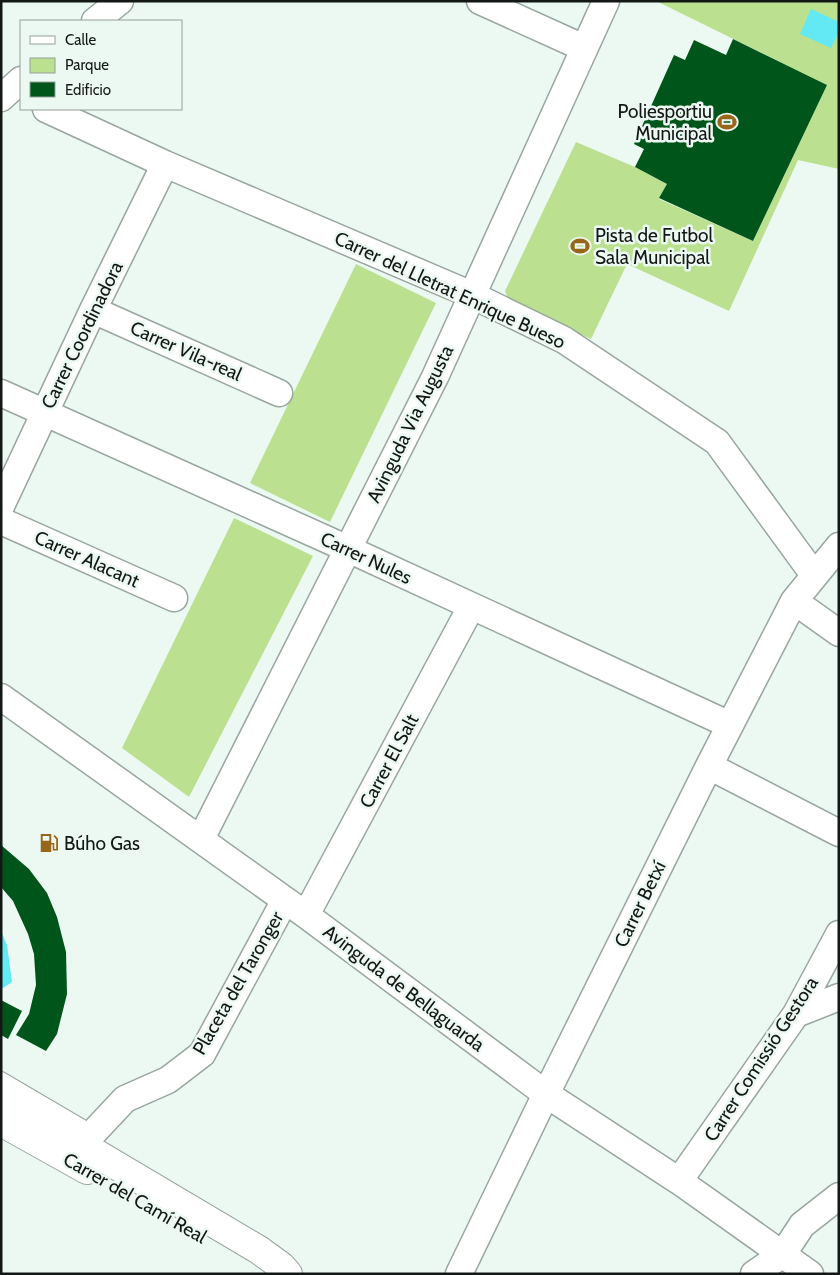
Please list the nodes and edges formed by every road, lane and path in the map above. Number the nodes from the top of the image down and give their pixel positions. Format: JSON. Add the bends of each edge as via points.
{"nodes":[{"id":1,"x":120,"y":1,"type":"edge"},
{"id":2,"x":480,"y":1,"type":"edge"},
{"id":3,"x":606,"y":1,"type":"edge"},
{"id":4,"x":96,"y":20,"type":"edge"},
{"id":5,"x":584,"y":48,"type":"junction"},
{"id":6,"x":48,"y":110,"type":"edge"},
{"id":7,"x":165,"y":164,"type":"junction"},
{"id":8,"x":472,"y":295,"type":"junction"},
{"id":9,"x":93,"y":310,"type":"junction"},
{"id":10,"x":1,"y":393,"type":"edge"},
{"id":11,"x":279,"y":393,"type":"dead end"},
{"id":12,"x":45,"y":412,"type":"junction"},
{"id":13,"x":1,"y":506,"type":"edge"},
{"id":14,"x":1,"y":521,"type":"edge"},
{"id":15,"x":839,"y":546,"type":"edge"},
{"id":16,"x":348,"y":550,"type":"junction"},
{"id":17,"x":814,"y":575,"type":"junction"},
{"id":18,"x":174,"y":598,"type":"dead end"},
{"id":19,"x":794,"y":601,"type":"junction"},
{"id":20,"x":471,"y":607,"type":"junction"},
{"id":21,"x":839,"y":633,"type":"edge"},
{"id":22,"x":1,"y":698,"type":"edge"},
{"id":23,"x":730,"y":725,"type":"junction"},
{"id":24,"x":709,"y":766,"type":"junction"},
{"id":25,"x":839,"y":833,"type":"edge"},
{"id":26,"x":201,"y":839,"type":"junction"},
{"id":27,"x":296,"y":908,"type":"junction"},
{"id":28,"x":839,"y":934,"type":"edge"},
{"id":29,"x":839,"y":997,"type":"edge"},
{"id":30,"x":796,"y":1014,"type":"junction"},
{"id":31,"x":1,"y":1078,"type":"edge"},
{"id":32,"x":546,"y":1094,"type":"junction"},
{"id":33,"x":1,"y":1098,"type":"edge"},
{"id":34,"x":1,"y":1122,"type":"edge"},
{"id":35,"x":93,"y":1132,"type":"junction"},
{"id":36,"x":118,"y":1166,"type":"junction"},
{"id":37,"x":679,"y":1182,"type":"junction"},
{"id":38,"x":839,"y":1196,"type":"edge"},
{"id":39,"x":783,"y":1254,"type":"junction"},
{"id":40,"x":269,"y":1274,"type":"edge"},
{"id":41,"x":288,"y":1274,"type":"edge"},
{"id":42,"x":459,"y":1274,"type":"edge"},
{"id":43,"x":754,"y":1274,"type":"edge"},
{"id":44,"x":810,"y":1274,"type":"edge"}],
"edges":[{"from":1,"to":4,"type":"street"},
{"from":2,"to":5,"type":"street"},
{"from":3,"to":5,"type":"street","name":"Avinguda Via Augusta"},
{"from":5,"to":8,"type":"street","name":"Avinguda Via Augusta"},
{"from":6,"to":7,"type":"street","name":"Carrer del Lletrat Enrique Bueso"},
{"from":7,"to":8,"type":"street","name":"Carrer del Lletrat Enrique Bueso"},
{"from":7,"to":9,"type":"street","name":"Carrer Coordinadora"},
{"from":8,"to":16,"type":"street","name":"Avinguda Via Augusta"},
{"from":8,"to":17,"type":"street","name":"Carrer del Lletrat Enrique Bueso","via":[[564,340],[717,442]]},
{"from":9,"to":11,"type":"street","name":"Carrer Vila-real"},
{"from":9,"to":12,"type":"street","name":"Carrer Coordinadora"},
{"from":10,"to":12,"type":"street","name":"Carrer Nules"},
{"from":12,"to":13,"type":"street","name":"Carrer Coordinadora"},
{"from":12,"to":16,"type":"street","name":"Carrer Nules"},
{"from":14,"to":18,"type":"street","name":"Carrer Alacant"},
{"from":15,"to":17,"type":"street","name":"Carrer Betxí"},
{"from":16,"to":20,"type":"street","name":"Carrer Nules"},
{"from":16,"to":26,"type":"street","name":"Avinguda Via Augusta"},
{"from":17,"to":19,"type":"street","name":"Carrer Betxí"},
{"from":19,"to":21,"type":"street"},
{"from":19,"to":23,"type":"street","name":"Carrer Betxí"},
{"from":20,"to":23,"type":"street","name":"Carrer Nules"},
{"from":20,"to":27,"type":"street","name":"Carrer El Salt"},
{"from":22,"to":26,"type":"street","name":"Avinguda de Bellaguarda"},
{"from":23,"to":24,"type":"street","name":"Carrer Betxí"},
{"from":24,"to":25,"type":"street"},
{"from":24,"to":32,"type":"street","name":"Carrer Betxí"},
{"from":26,"to":27,"type":"street","name":"Avinguda de Bellaguarda"},
{"from":27,"to":32,"type":"street","name":"Avinguda de Bellaguarda"},
{"from":27,"to":35,"type":"street","name":"Placeta del Taronger","via":[[202,1054],[168,1080],[126,1099]]},
{"from":28,"to":30,"type":"street","name":"Carrer Comissió Gestora"},
{"from":29,"to":30,"type":"street"},
{"from":30,"to":37,"type":"street","name":"Carrer Comissió Gestora"},
{"from":31,"to":35,"type":"lane"},
{"from":32,"to":37,"type":"street","name":"Avinguda de Bellaguarda"},
{"from":32,"to":42,"type":"street","name":"Carrer Betxí"},
{"from":33,"to":36,"type":"highway"},
{"from":34,"to":40,"type":"highway","name":"Carrer del Camí Real"},
{"from":35,"to":36,"type":"lane"},
{"from":36,"to":41,"type":"highway","via":[[259,1250]]},
{"from":37,"to":39,"type":"street","name":"Avinguda de Bellaguarda"},
{"from":38,"to":39,"type":"street","via":[[802,1224]]},
{"from":39,"to":43,"type":"street"},
{"from":39,"to":44,"type":"street","name":"Avinguda de Bellaguarda"}]}
